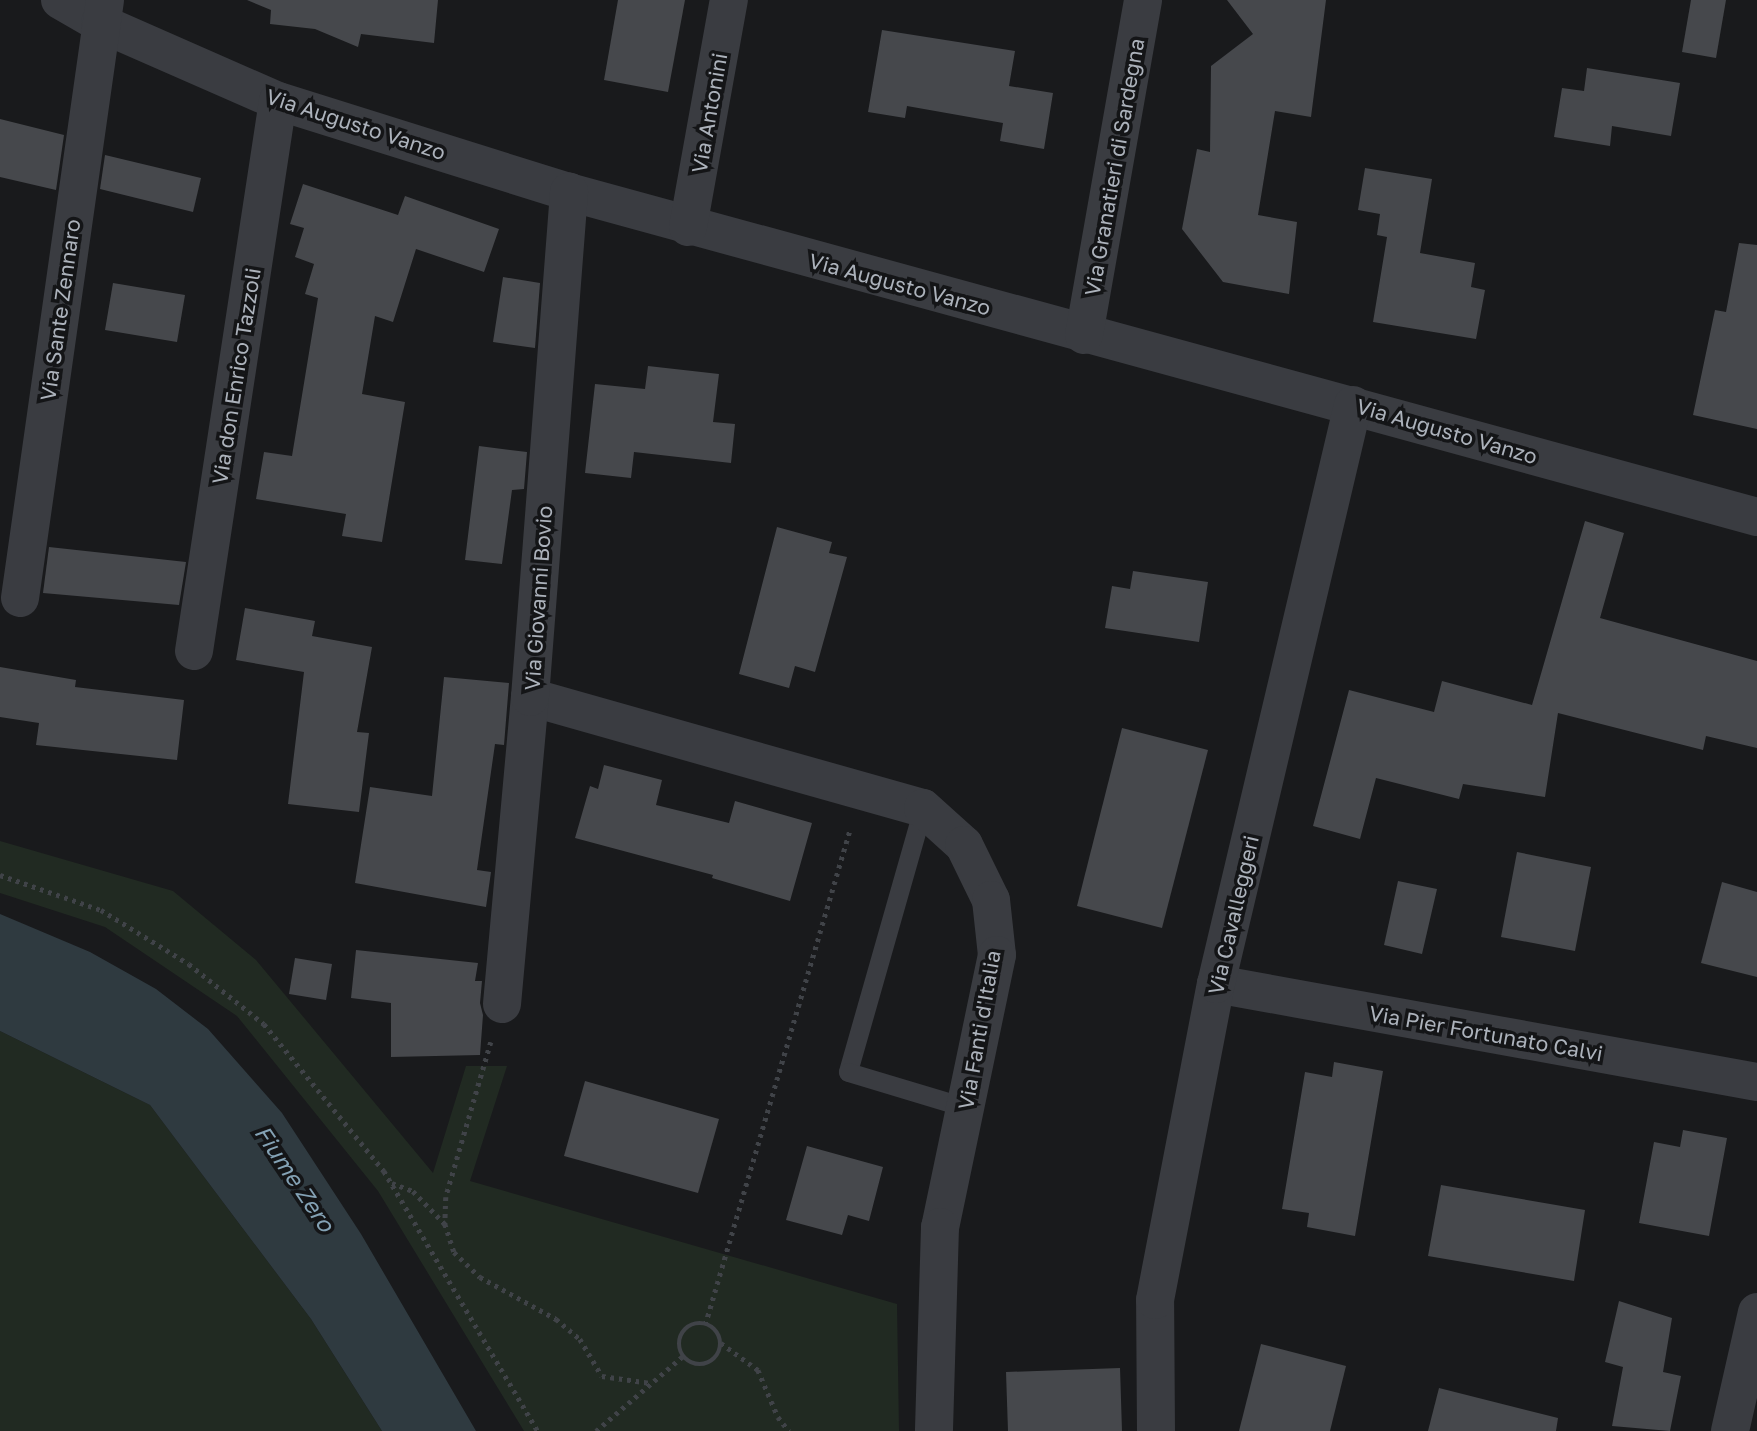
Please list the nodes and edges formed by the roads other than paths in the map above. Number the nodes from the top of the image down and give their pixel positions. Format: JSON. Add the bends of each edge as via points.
{"nodes":[{"id":1,"x":60,"y":0,"type":"edge"},
{"id":2,"x":729,"y":0,"type":"edge"},
{"id":3,"x":1143,"y":0,"type":"edge"},
{"id":4,"x":103,"y":12,"type":"edge"},
{"id":5,"x":278,"y":101,"type":"junction"},
{"id":6,"x":569,"y":192,"type":"junction"},
{"id":7,"x":688,"y":227,"type":"junction"},
{"id":8,"x":1084,"y":335,"type":"junction"},
{"id":9,"x":1353,"y":405,"type":"junction"},
{"id":10,"x":1757,"y":517,"type":"edge"},
{"id":11,"x":20,"y":597,"type":"dead end"},
{"id":12,"x":194,"y":651,"type":"dead end"},
{"id":13,"x":530,"y":697,"type":"junction"},
{"id":14,"x":923,"y":808,"type":"junction"},
{"id":15,"x":1216,"y":984,"type":"junction"},
{"id":16,"x":502,"y":1004,"type":"road end"},
{"id":17,"x":1757,"y":1082,"type":"edge"},
{"id":18,"x":965,"y":1107,"type":"junction"},
{"id":19,"x":1757,"y":1312,"type":"edge"},
{"id":20,"x":934,"y":1431,"type":"edge"},
{"id":21,"x":1156,"y":1431,"type":"edge"},
{"id":22,"x":1730,"y":1431,"type":"edge"}],
"edges":[{"from":1,"to":4,"type":"street","name":"Via Augusto Vanzo"},
{"from":2,"to":7,"type":"street","name":"Via Antonini"},
{"from":3,"to":8,"type":"street","name":"Via Granatieri di Sardegna"},
{"from":4,"to":5,"type":"street","name":"Via Augusto Vanzo"},
{"from":4,"to":11,"type":"street","name":"Via Sante Zennaro"},
{"from":5,"to":6,"type":"street","name":"Via Augusto Vanzo"},
{"from":5,"to":12,"type":"street","name":"Via don Enrico Tazzoli"},
{"from":6,"to":7,"type":"street","name":"Via Augusto Vanzo"},
{"from":6,"to":13,"type":"street","name":"Via Giovanni Bovio"},
{"from":7,"to":8,"type":"street","name":"Via Augusto Vanzo"},
{"from":8,"to":9,"type":"street","name":"Via Augusto Vanzo"},
{"from":9,"to":10,"type":"street","name":"Via Augusto Vanzo"},
{"from":9,"to":15,"type":"street","name":"Via Cavalleggeri"},
{"from":13,"to":14,"type":"street","name":"Via Fanti d'Italia"},
{"from":13,"to":16,"type":"street","name":"Via Giovanni Bovio"},
{"from":14,"to":18,"type":"street","name":"Via Fanti d'Italia","via":[[964,845],[990,900],[997,955]]},
{"from":14,"to":18,"type":"lane","via":[[848,1072]]},
{"from":15,"to":17,"type":"street","name":"Via Pier Fortunato Calvi"},
{"from":15,"to":21,"type":"street","name":"Via Cavalleggeri","via":[[1155,1300]]},
{"from":18,"to":20,"type":"street","name":"Via Fanti d'Italia","via":[[940,1227]]},
{"from":19,"to":22,"type":"street"}]}
